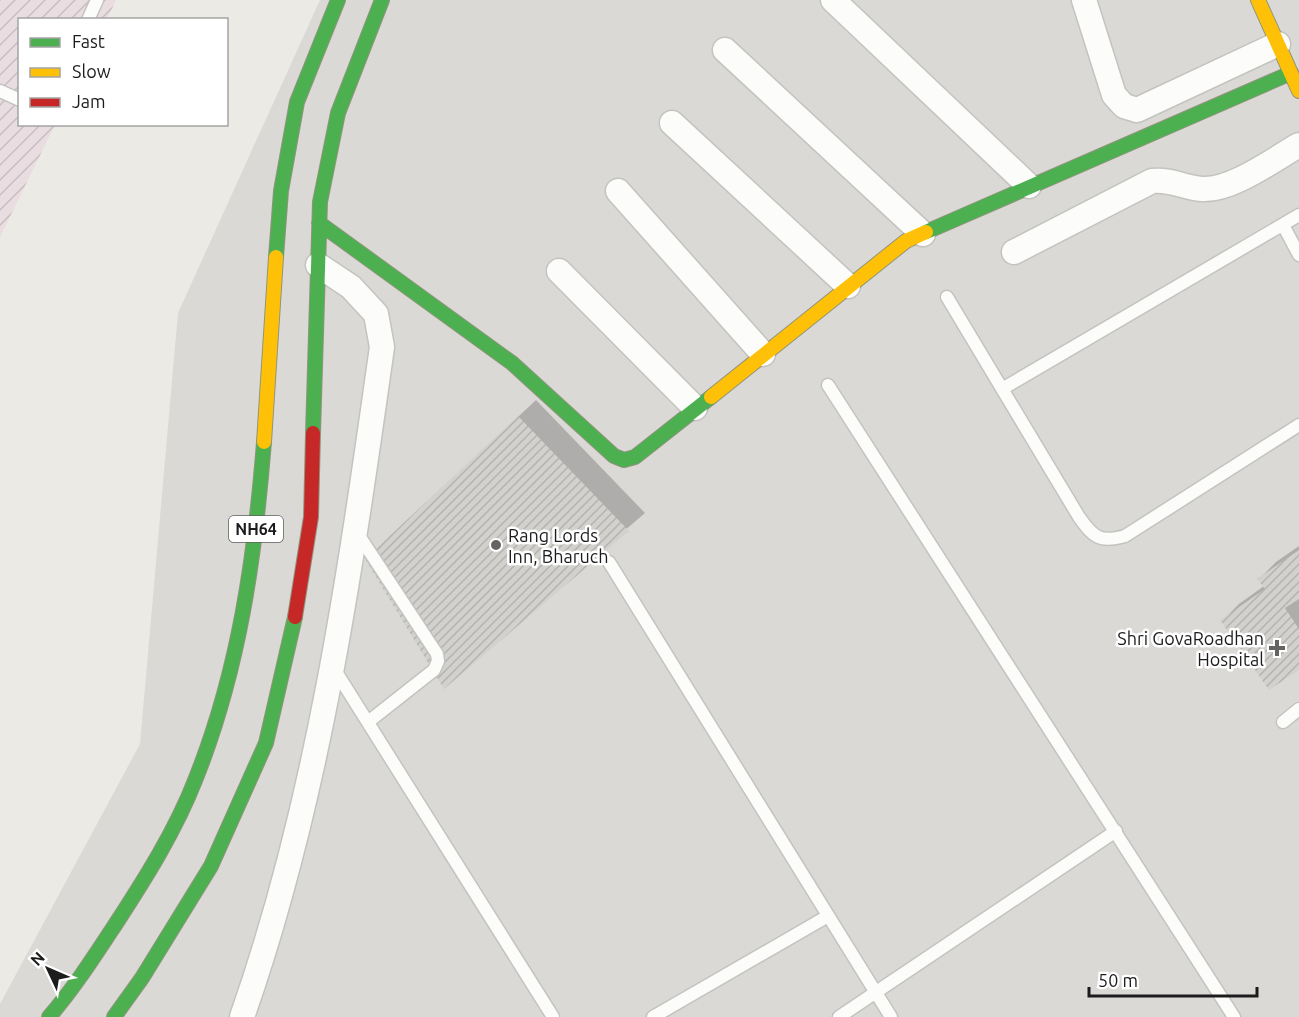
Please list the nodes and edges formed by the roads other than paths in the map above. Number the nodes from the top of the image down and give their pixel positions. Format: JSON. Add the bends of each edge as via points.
{"nodes":[{"id":1,"x":97,"y":0,"type":"edge"},
{"id":2,"x":338,"y":0,"type":"edge"},
{"id":3,"x":382,"y":0,"type":"edge"},
{"id":4,"x":833,"y":0,"type":"edge"},
{"id":5,"x":1084,"y":0,"type":"edge"},
{"id":6,"x":1258,"y":0,"type":"edge"},
{"id":7,"x":89,"y":18,"type":"edge"},
{"id":8,"x":1278,"y":44,"type":"junction"},
{"id":9,"x":725,"y":50,"type":"dead end"},
{"id":10,"x":1291,"y":73,"type":"junction"},
{"id":11,"x":0,"y":91,"type":"edge"},
{"id":12,"x":1299,"y":91,"type":"edge"},
{"id":13,"x":18,"y":99,"type":"edge"},
{"id":14,"x":672,"y":123,"type":"dead end"},
{"id":15,"x":1299,"y":145,"type":"edge"},
{"id":16,"x":1029,"y":186,"type":"junction"},
{"id":17,"x":618,"y":191,"type":"dead end"},
{"id":18,"x":1299,"y":215,"type":"edge"},
{"id":19,"x":320,"y":223,"type":"junction"},
{"id":20,"x":1283,"y":225,"type":"junction"},
{"id":21,"x":923,"y":234,"type":"junction"},
{"id":22,"x":1014,"y":252,"type":"dead end"},
{"id":23,"x":1299,"y":255,"type":"edge"},
{"id":24,"x":318,"y":265,"type":"junction"},
{"id":25,"x":559,"y":271,"type":"dead end"},
{"id":26,"x":848,"y":286,"type":"junction"},
{"id":27,"x":947,"y":297,"type":"dead end"},
{"id":28,"x":763,"y":354,"type":"junction"},
{"id":29,"x":828,"y":385,"type":"dead end"},
{"id":30,"x":1002,"y":389,"type":"junction"},
{"id":31,"x":695,"y":408,"type":"junction"},
{"id":32,"x":1299,"y":426,"type":"edge"},
{"id":33,"x":356,"y":531,"type":"junction"},
{"id":34,"x":609,"y":562,"type":"dead end"},
{"id":35,"x":332,"y":666,"type":"junction"},
{"id":36,"x":1299,"y":709,"type":"edge"},
{"id":37,"x":368,"y":722,"type":"junction"},
{"id":38,"x":1283,"y":722,"type":"dead end"},
{"id":39,"x":1116,"y":831,"type":"junction"},
{"id":40,"x":828,"y":916,"type":"junction"},
{"id":41,"x":876,"y":992,"type":"junction"},
{"id":42,"x":49,"y":1017,"type":"edge"},
{"id":43,"x":114,"y":1017,"type":"edge"},
{"id":44,"x":242,"y":1017,"type":"edge"},
{"id":45,"x":554,"y":1017,"type":"edge"},
{"id":46,"x":653,"y":1017,"type":"edge"},
{"id":47,"x":839,"y":1017,"type":"edge"},
{"id":48,"x":891,"y":1017,"type":"edge"},
{"id":49,"x":1234,"y":1017,"type":"edge"}],
"edges":[{"from":1,"to":7,"type":"lane"},
{"from":2,"to":42,"type":"main road","number":"NH64","via":[[297,102],[281,191],[260,492],[250,584],[228,681],[196,779],[164,845],[72,991]]},
{"from":3,"to":19,"type":"main road","number":"NH64","via":[[338,113],[320,202]]},
{"from":4,"to":16,"type":"street"},
{"from":5,"to":8,"type":"street","via":[[1114,95],[1124,106],[1137,110]]},
{"from":6,"to":8,"type":"main road"},
{"from":8,"to":10,"type":"main road"},
{"from":9,"to":21,"type":"street"},
{"from":10,"to":12,"type":"main road"},
{"from":10,"to":16,"type":"main road"},
{"from":11,"to":13,"type":"lane"},
{"from":14,"to":26,"type":"street"},
{"from":15,"to":22,"type":"street","via":[[1218,188],[1152,181]]},
{"from":16,"to":21,"type":"main road"},
{"from":17,"to":28,"type":"street"},
{"from":18,"to":20,"type":"lane"},
{"from":19,"to":24,"type":"main road","number":"NH64"},
{"from":19,"to":31,"type":"main road","via":[[512,363],[614,456],[624,460],[635,457]]},
{"from":20,"to":23,"type":"lane"},
{"from":20,"to":30,"type":"lane"},
{"from":21,"to":26,"type":"main road","via":[[906,242]]},
{"from":24,"to":33,"type":"street","via":[[351,287],[376,314],[382,347]]},
{"from":24,"to":43,"type":"main road","number":"NH64","via":[[311,517],[292,639],[266,743],[211,866]]},
{"from":25,"to":31,"type":"street"},
{"from":26,"to":28,"type":"main road"},
{"from":27,"to":30,"type":"lane"},
{"from":28,"to":31,"type":"main road"},
{"from":29,"to":39,"type":"lane"},
{"from":30,"to":32,"type":"lane","via":[[1079,518],[1091,534],[1108,541],[1125,536]]},
{"from":33,"to":35,"type":"street"},
{"from":33,"to":37,"type":"lane","via":[[438,661],[434,670]]},
{"from":34,"to":40,"type":"lane"},
{"from":35,"to":37,"type":"lane"},
{"from":35,"to":44,"type":"street","via":[[298,824],[263,957]]},
{"from":36,"to":38,"type":"lane"},
{"from":37,"to":45,"type":"lane"},
{"from":39,"to":41,"type":"lane"},
{"from":39,"to":49,"type":"lane"},
{"from":40,"to":41,"type":"lane"},
{"from":40,"to":46,"type":"lane"},
{"from":41,"to":47,"type":"lane"},
{"from":41,"to":48,"type":"lane"}]}
